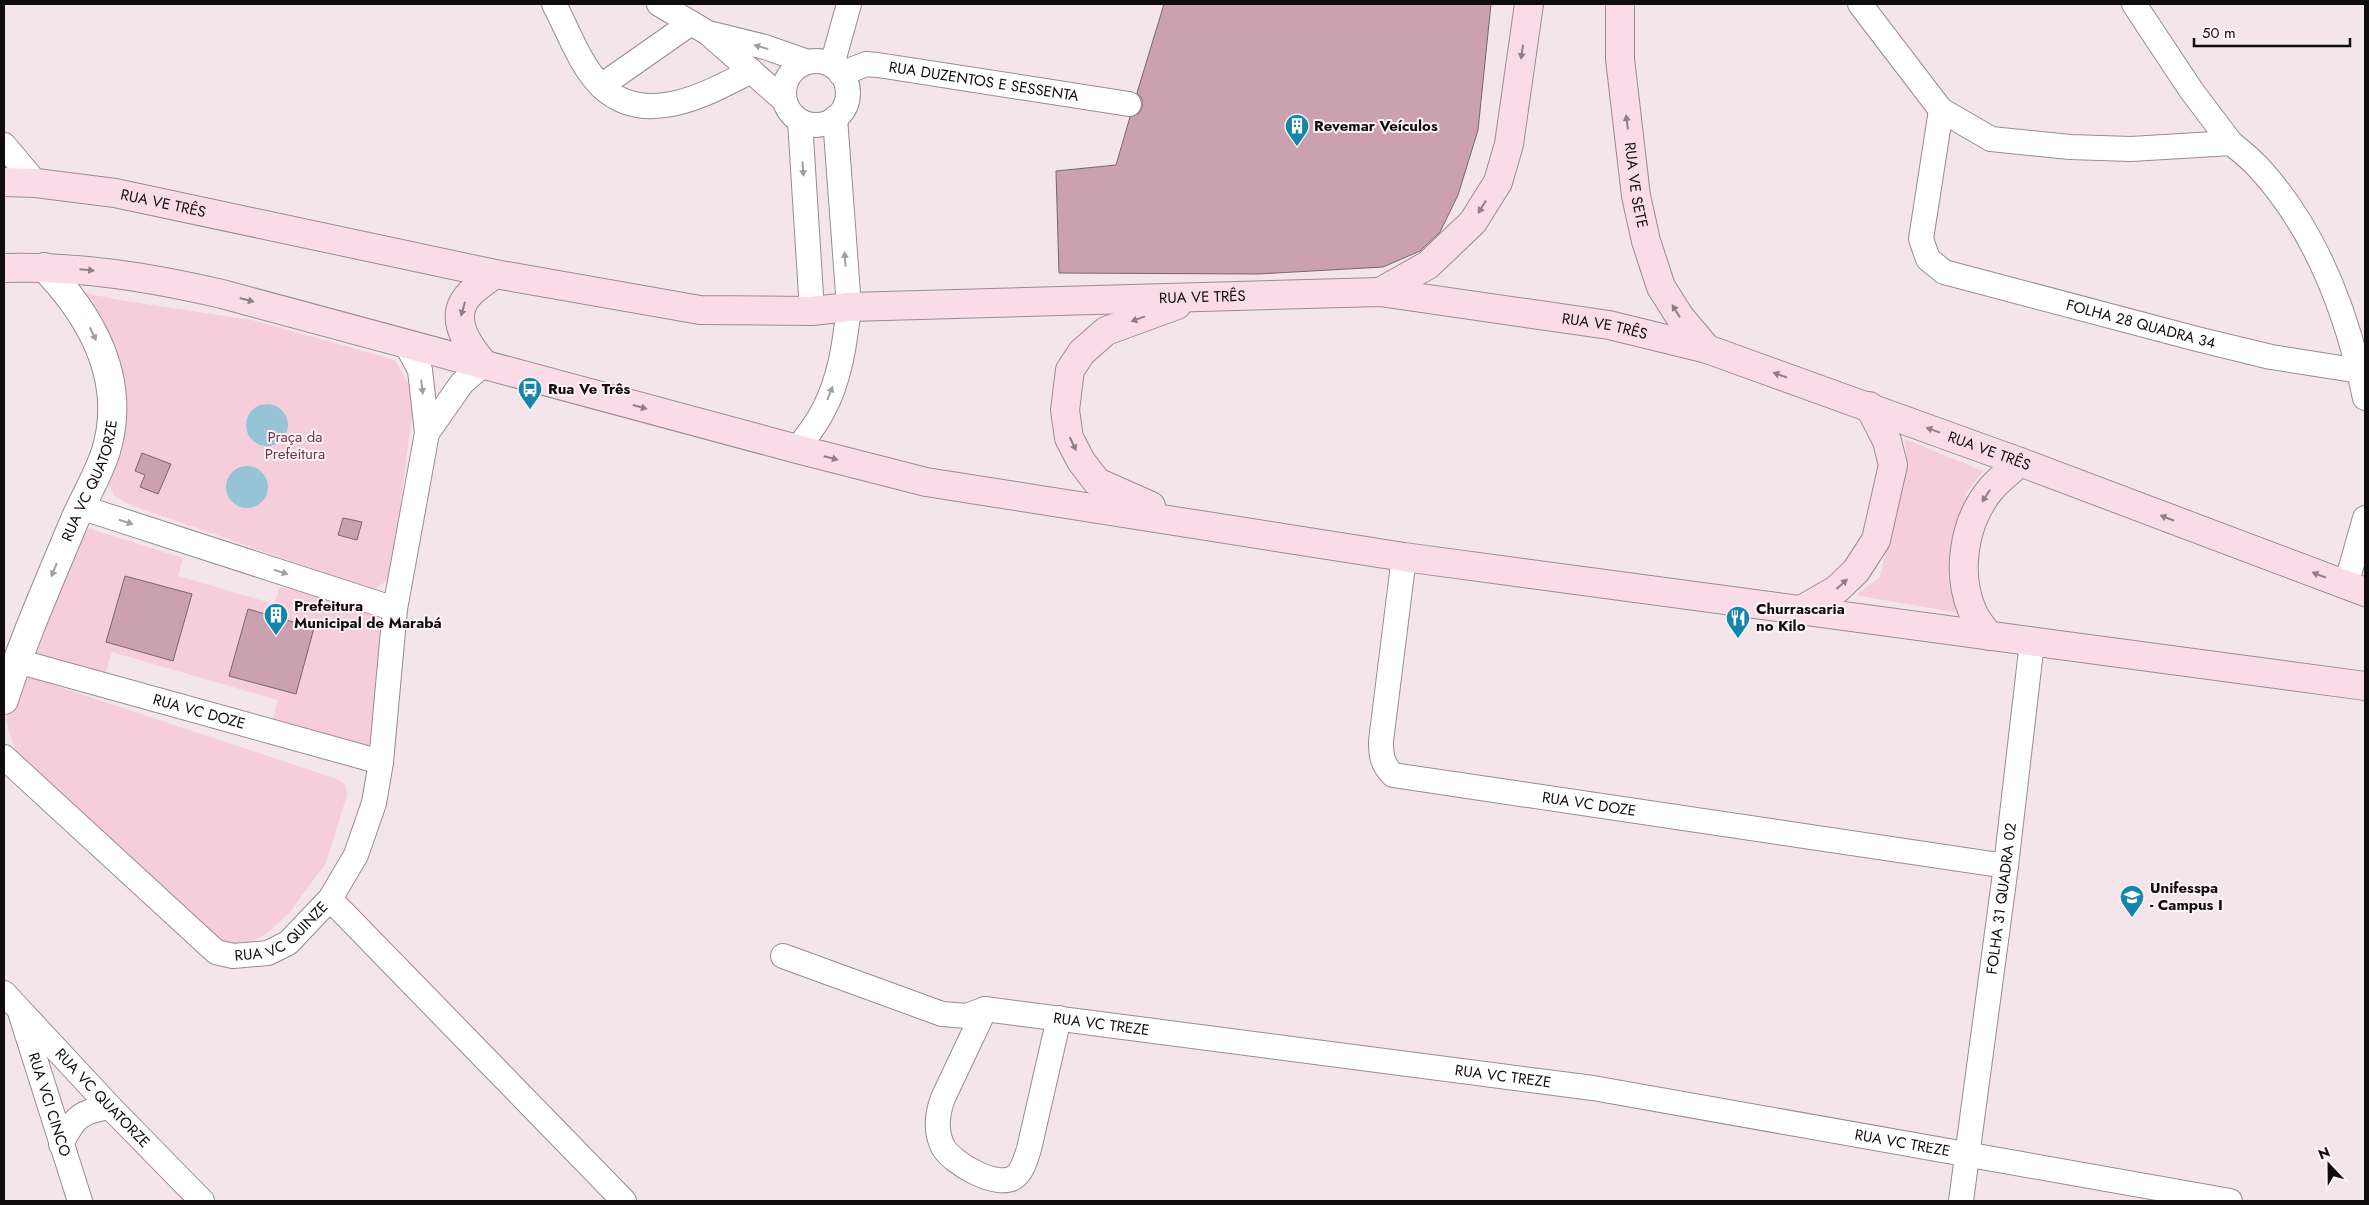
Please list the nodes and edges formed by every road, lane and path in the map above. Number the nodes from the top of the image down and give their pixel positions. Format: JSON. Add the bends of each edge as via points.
{"nodes":[{"id":1,"x":554,"y":4,"type":"edge"},
{"id":2,"x":659,"y":4,"type":"edge"},
{"id":3,"x":849,"y":4,"type":"edge"},
{"id":4,"x":1529,"y":4,"type":"edge"},
{"id":5,"x":1620,"y":4,"type":"edge"},
{"id":6,"x":1860,"y":4,"type":"edge"},
{"id":7,"x":2134,"y":4,"type":"edge"},
{"id":8,"x":699,"y":28,"type":"junction"},
{"id":9,"x":808,"y":62,"type":"junction"},
{"id":10,"x":836,"y":69,"type":"junction"},
{"id":11,"x":751,"y":72,"type":"junction"},
{"id":12,"x":601,"y":86,"type":"junction"},
{"id":13,"x":785,"y":101,"type":"junction"},
{"id":14,"x":1128,"y":104,"type":"dead end"},
{"id":15,"x":1941,"y":110,"type":"junction"},
{"id":16,"x":835,"y":118,"type":"junction"},
{"id":17,"x":800,"y":120,"type":"junction"},
{"id":18,"x":2231,"y":142,"type":"junction"},
{"id":19,"x":4,"y":145,"type":"edge"},
{"id":20,"x":4,"y":182,"type":"edge"},
{"id":21,"x":36,"y":183,"type":"junction"},
{"id":22,"x":44,"y":267,"type":"junction"},
{"id":23,"x":4,"y":268,"type":"edge"},
{"id":24,"x":495,"y":274,"type":"junction"},
{"id":25,"x":1380,"y":292,"type":"junction"},
{"id":26,"x":1200,"y":296,"type":"junction"},
{"id":27,"x":849,"y":308,"type":"junction"},
{"id":28,"x":812,"y":311,"type":"junction"},
{"id":29,"x":406,"y":344,"type":"junction"},
{"id":30,"x":1707,"y":349,"type":"junction"},
{"id":31,"x":484,"y":364,"type":"junction"},
{"id":32,"x":2360,"y":371,"type":"junction"},
{"id":33,"x":2365,"y":398,"type":"edge"},
{"id":34,"x":1869,"y":406,"type":"junction"},
{"id":35,"x":427,"y":433,"type":"junction"},
{"id":36,"x":797,"y":450,"type":"junction"},
{"id":37,"x":2020,"y":462,"type":"junction"},
{"id":38,"x":80,"y":507,"type":"junction"},
{"id":39,"x":2365,"y":518,"type":"edge"},
{"id":40,"x":1188,"y":521,"type":"junction"},
{"id":41,"x":1404,"y":557,"type":"junction"},
{"id":42,"x":2356,"y":588,"type":"edge"},
{"id":43,"x":395,"y":609,"type":"junction"},
{"id":44,"x":1801,"y":610,"type":"junction"},
{"id":45,"x":1989,"y":636,"type":"junction"},
{"id":46,"x":2032,"y":642,"type":"junction"},
{"id":47,"x":17,"y":661,"type":"junction"},
{"id":48,"x":2365,"y":686,"type":"edge"},
{"id":49,"x":4,"y":700,"type":"edge"},
{"id":50,"x":4,"y":757,"type":"edge"},
{"id":51,"x":381,"y":762,"type":"junction"},
{"id":52,"x":2006,"y":866,"type":"junction"},
{"id":53,"x":330,"y":899,"type":"junction"},
{"id":54,"x":782,"y":956,"type":"dead end"},
{"id":55,"x":11,"y":1000,"type":"edge"},
{"id":56,"x":985,"y":1009,"type":"junction"},
{"id":57,"x":1059,"y":1018,"type":"junction"},
{"id":58,"x":110,"y":1108,"type":"junction"},
{"id":59,"x":62,"y":1144,"type":"junction"},
{"id":60,"x":1968,"y":1156,"type":"junction"},
{"id":61,"x":80,"y":1201,"type":"edge"},
{"id":62,"x":202,"y":1201,"type":"edge"},
{"id":63,"x":624,"y":1201,"type":"edge"},
{"id":64,"x":1962,"y":1201,"type":"edge"},
{"id":65,"x":2230,"y":1201,"type":"edge"}],
"edges":[{"from":1,"to":12,"type":"street","via":[[585,64]]},
{"from":2,"to":8,"type":"street"},
{"from":3,"to":10,"type":"street"},
{"from":4,"to":25,"type":"main road","one_way":true,"via":[[1509,144],[1498,182],[1473,222],[1428,265]]},
{"from":30,"to":5,"type":"main road","name":"RUA VE SETE","one_way":true,"via":[[1680,317],[1661,287],[1646,241],[1636,196],[1620,60]]},
{"from":6,"to":15,"type":"street"},
{"from":7,"to":18,"type":"street","via":[[2191,90]]},
{"from":9,"to":8,"type":"street","one_way":true},
{"from":8,"to":11,"type":"street"},
{"from":8,"to":12,"type":"street"},
{"from":9,"to":10,"type":"street","via":[[820,61]]},
{"from":9,"to":13,"type":"street","via":[[788,77]]},
{"from":10,"to":14,"type":"street","name":"RUA DUZENTOS E SESSENTA","via":[[878,65]]},
{"from":10,"to":16,"type":"street","via":[[847,85],[848,97]]},
{"from":11,"to":12,"type":"street","via":[[668,106],[640,105],[619,99]]},
{"from":11,"to":13,"type":"street"},
{"from":13,"to":17,"type":"street","via":[[790,112]]},
{"from":15,"to":18,"type":"street","via":[[1991,139],[2070,148],[2131,149]]},
{"from":15,"to":32,"type":"street","name":"FOLHA 28 QUADRA 34","via":[[1921,239],[1928,259],[1944,272],[2271,357]]},
{"from":16,"to":17,"type":"street","via":[[824,124]]},
{"from":27,"to":16,"type":"street","one_way":true},
{"from":17,"to":28,"type":"street","one_way":true},
{"from":18,"to":32,"type":"street","via":[[2259,168],[2312,243],[2332,287]]},
{"from":19,"to":21,"type":"street"},
{"from":20,"to":21,"type":"main road","name":"RUA VE TRÊS"},
{"from":21,"to":24,"type":"main road","name":"RUA VE TRÊS","via":[[114,193]]},
{"from":22,"to":23,"type":"main road"},
{"from":22,"to":29,"type":"main road","one_way":true,"via":[[151,278]]},
{"from":22,"to":38,"type":"street","name":"RUA VC QUATORZE","one_way":true,"via":[[63,287],[92,331],[111,384],[113,406],[105,453]]},
{"from":24,"to":28,"type":"main road","name":"RUA VE TRÊS","via":[[700,310]]},
{"from":24,"to":31,"type":"main road","one_way":true,"via":[[466,298],[460,310],[460,325],[469,346]]},
{"from":25,"to":26,"type":"main road","name":"RUA VE TRÊS"},
{"from":25,"to":30,"type":"main road","name":"RUA VE TRÊS","via":[[1609,325]]},
{"from":26,"to":27,"type":"main road","name":"RUA VE TRÊS"},
{"from":26,"to":40,"type":"main road","one_way":true,"via":[[1106,331],[1082,352],[1070,370],[1065,410],[1069,438],[1081,462],[1098,482]]},
{"from":27,"to":28,"type":"main road","name":"RUA VE TRÊS"},
{"from":36,"to":27,"type":"street","one_way":true,"via":[[824,411],[838,373]]},
{"from":29,"to":31,"type":"main road"},
{"from":29,"to":35,"type":"street","one_way":true,"via":[[420,370]]},
{"from":34,"to":30,"type":"main road","name":"RUA VE TRÊS","one_way":true},
{"from":31,"to":35,"type":"street","via":[[462,383]]},
{"from":31,"to":36,"type":"main road","one_way":true},
{"from":32,"to":33,"type":"street"},
{"from":37,"to":34,"type":"main road","name":"RUA VE TRÊS","one_way":true},
{"from":44,"to":34,"type":"main road","one_way":true,"via":[[1836,590],[1856,572],[1876,540],[1893,465],[1887,441]]},
{"from":35,"to":43,"type":"street"},
{"from":36,"to":40,"type":"main road","one_way":true,"via":[[926,482]]},
{"from":42,"to":37,"type":"main road","name":"RUA VE TRÊS","one_way":true},
{"from":37,"to":45,"type":"main road","one_way":true,"via":[[1990,490],[1971,521],[1964,556],[1965,582],[1972,610]]},
{"from":38,"to":43,"type":"street","one_way":true},
{"from":38,"to":47,"type":"street","name":"RUA VC QUATORZE","one_way":true},
{"from":39,"to":42,"type":"street"},
{"from":40,"to":41,"type":"main road"},
{"from":41,"to":44,"type":"main road"},
{"from":41,"to":52,"type":"street","name":"RUA VC DOZE","via":[[1380,741],[1385,767],[1393,775]]},
{"from":43,"to":51,"type":"street"},
{"from":44,"to":45,"type":"main road"},
{"from":45,"to":46,"type":"main road"},
{"from":46,"to":48,"type":"main road"},
{"from":46,"to":52,"type":"street","name":"FOLHA 31 QUADRA 02"},
{"from":47,"to":49,"type":"street","name":"RUA VC QUATORZE"},
{"from":47,"to":51,"type":"street","name":"RUA VC DOZE"},
{"from":50,"to":53,"type":"street","name":"RUA VC QUINZE","via":[[216,952],[233,956],[268,953],[288,943]]},
{"from":51,"to":53,"type":"street","via":[[374,803],[356,855]]},
{"from":52,"to":60,"type":"street","name":"FOLHA 31 QUADRA 02"},
{"from":53,"to":63,"type":"street","name":"RUA VC QUINZE"},
{"from":54,"to":56,"type":"street","name":"RUA VC TREZE","via":[[942,1014],[967,1016]]},
{"from":55,"to":58,"type":"street","name":"RUA VC QUATORZE"},
{"from":55,"to":59,"type":"street","name":"RUA VCI CINCO"},
{"from":56,"to":57,"type":"street","name":"RUA VC TREZE"},
{"from":56,"to":57,"type":"street","via":[[943,1098],[938,1123],[944,1147],[952,1158],[986,1178],[1004,1182],[1016,1176],[1029,1149]]},
{"from":57,"to":60,"type":"street","name":"RUA VC TREZE","via":[[1592,1088]]},
{"from":58,"to":59,"type":"street","via":[[87,1110],[76,1118]]},
{"from":58,"to":62,"type":"street","name":"RUA VC QUATORZE"},
{"from":59,"to":61,"type":"street","name":"RUA VCI CINCO"},
{"from":60,"to":64,"type":"street","name":"FOLHA 31 QUADRA 02"},
{"from":60,"to":65,"type":"street","name":"RUA VC TREZE"}]}
